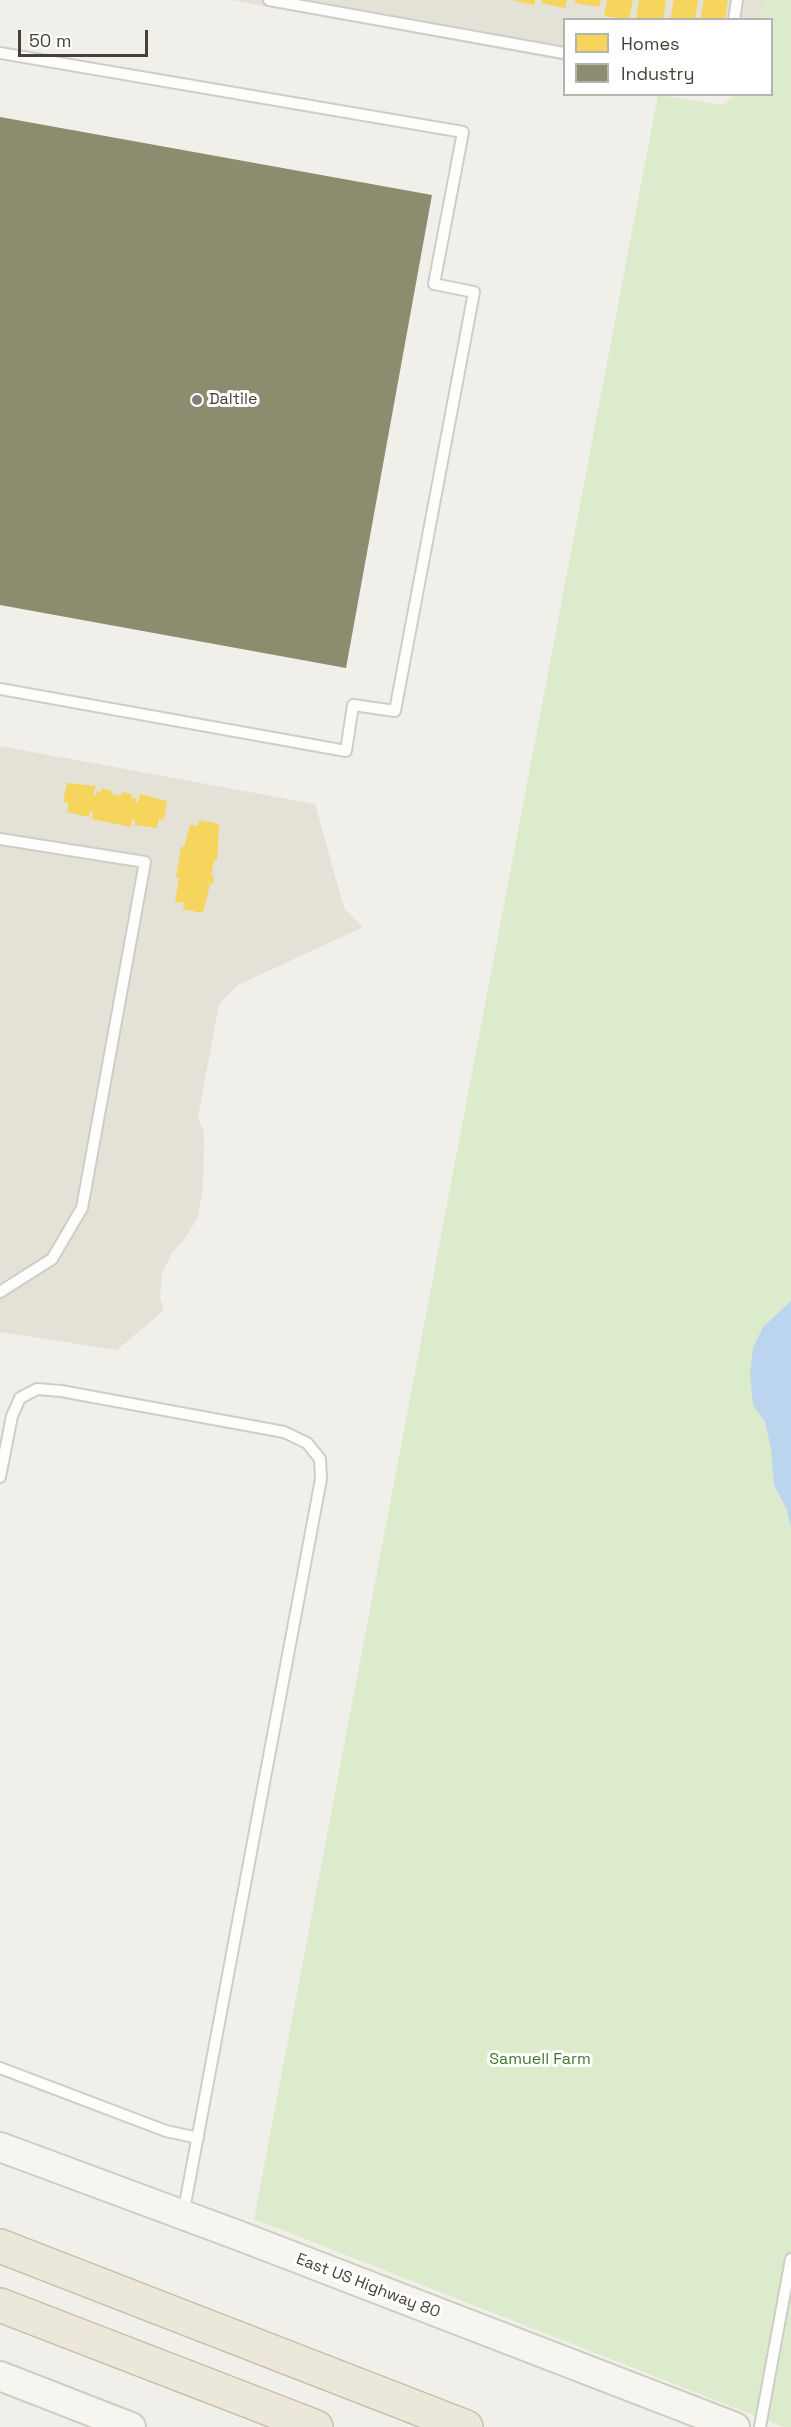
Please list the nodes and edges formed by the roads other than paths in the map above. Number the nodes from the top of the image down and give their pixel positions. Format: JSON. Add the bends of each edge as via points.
{"nodes":[{"id":1,"x":269,"y":0,"type":"edge"},
{"id":2,"x":737,"y":0,"type":"edge"},
{"id":3,"x":734,"y":18,"type":"edge"},
{"id":4,"x":0,"y":53,"type":"edge"},
{"id":5,"x":563,"y":53,"type":"edge"},
{"id":6,"x":0,"y":689,"type":"edge"},
{"id":7,"x":0,"y":838,"type":"edge"},
{"id":8,"x":0,"y":1292,"type":"edge"},
{"id":9,"x":0,"y":1477,"type":"edge"},
{"id":10,"x":0,"y":2068,"type":"edge"},
{"id":11,"x":198,"y":2138,"type":"junction"},
{"id":12,"x":0,"y":2147,"type":"edge"},
{"id":13,"x":183,"y":2215,"type":"junction"},
{"id":14,"x":0,"y":2229,"type":"edge"},
{"id":15,"x":0,"y":2246,"type":"edge"},
{"id":16,"x":791,"y":2259,"type":"edge"},
{"id":17,"x":0,"y":2305,"type":"edge"},
{"id":18,"x":205,"y":2325,"type":"junction"},
{"id":19,"x":0,"y":2376,"type":"edge"},
{"id":20,"x":131,"y":2427,"type":"edge"},
{"id":21,"x":316,"y":2427,"type":"edge"},
{"id":22,"x":466,"y":2427,"type":"edge"},
{"id":23,"x":735,"y":2427,"type":"edge"},
{"id":24,"x":760,"y":2427,"type":"edge"}],
"edges":[{"from":1,"to":5,"type":"lane"},
{"from":2,"to":3,"type":"lane"},
{"from":4,"to":6,"type":"lane","via":[[463,132],[434,284],[474,292],[395,711],[353,705],[346,751]]},
{"from":7,"to":8,"type":"lane","via":[[145,862],[82,1208],[52,1259]]},
{"from":9,"to":11,"type":"lane","via":[[12,1416],[20,1398],[37,1389],[284,1432],[307,1443],[320,1459],[319,1491]]},
{"from":10,"to":11,"type":"lane","via":[[165,2132]]},
{"from":11,"to":13,"type":"lane"},
{"from":12,"to":13,"type":"main road","name":"East US Highway 80"},
{"from":13,"to":23,"type":"main road","name":"East US Highway 80"},
{"from":14,"to":18,"type":"highway"},
{"from":15,"to":18,"type":"highway"},
{"from":16,"to":24,"type":"lane"},
{"from":17,"to":21,"type":"highway"},
{"from":18,"to":22,"type":"highway"},
{"from":19,"to":20,"type":"main road"}]}
